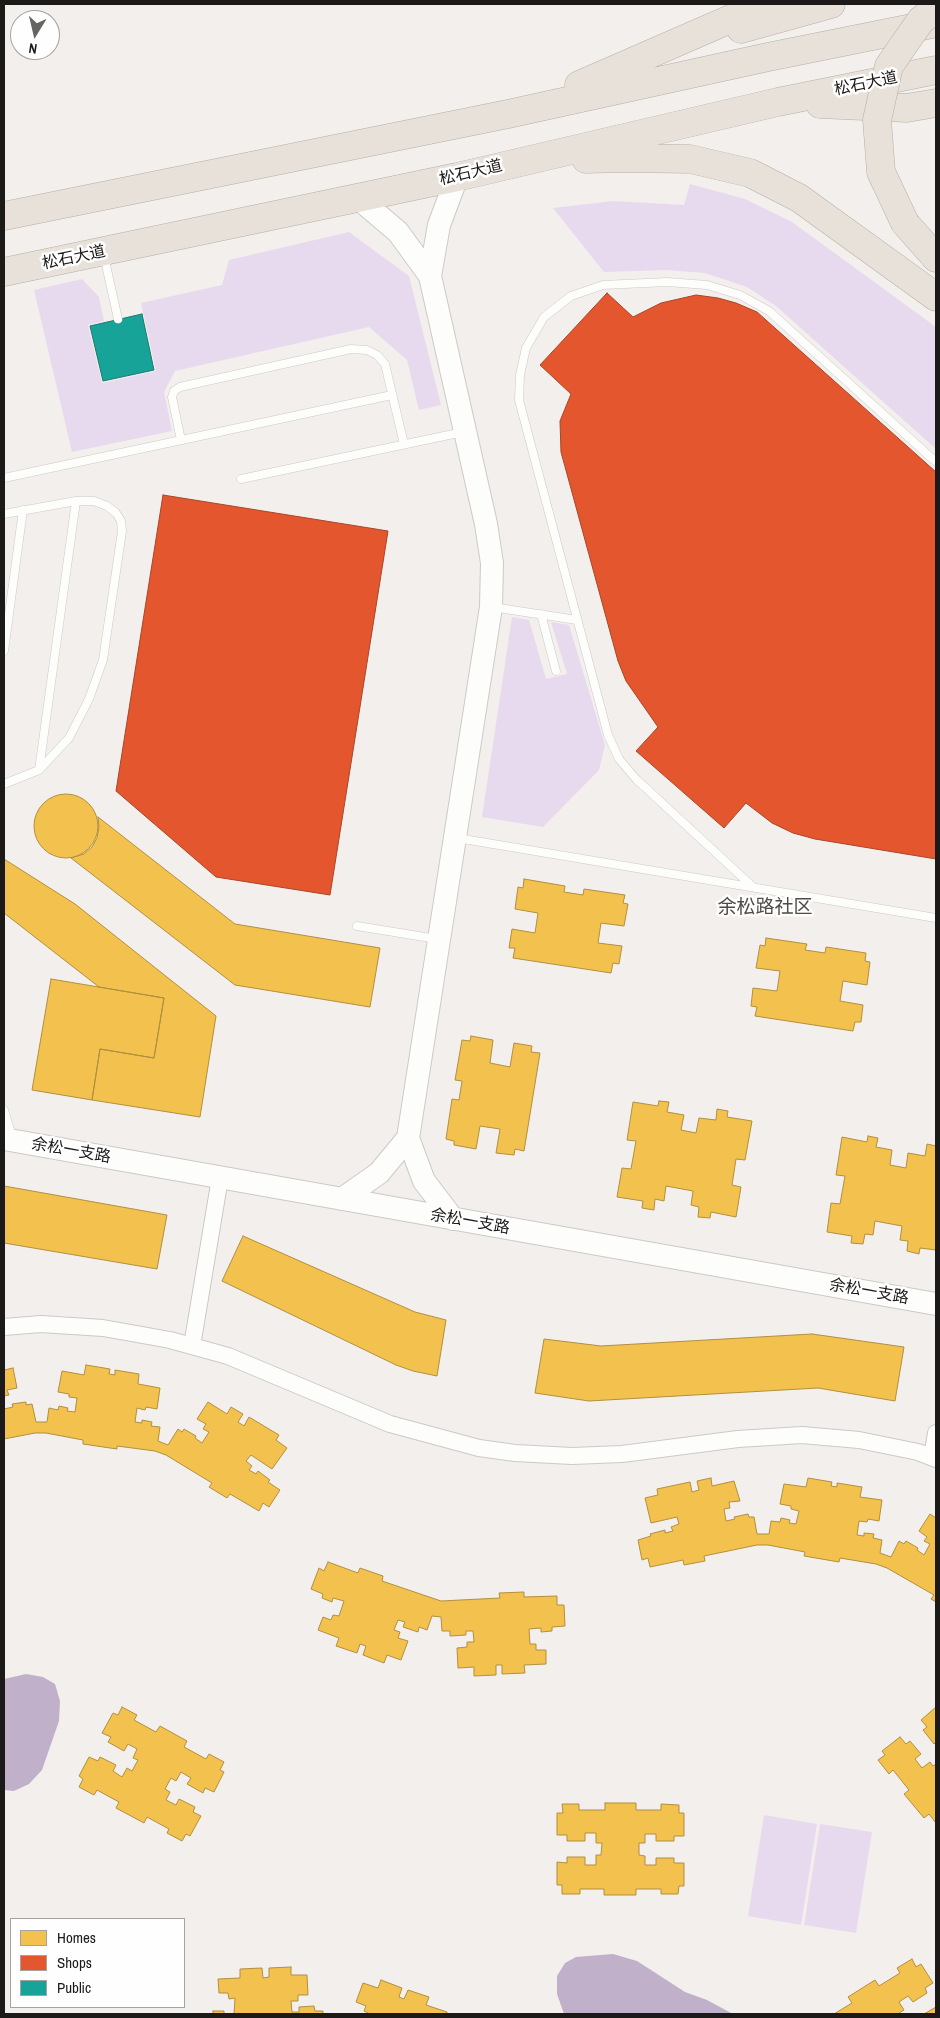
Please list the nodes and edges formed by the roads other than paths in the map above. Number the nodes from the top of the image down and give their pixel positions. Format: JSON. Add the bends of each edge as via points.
{"nodes":[{"id":1,"x":765,"y":4,"type":"edge"},
{"id":2,"x":831,"y":4,"type":"edge"},
{"id":3,"x":936,"y":10,"type":"edge"},
{"id":4,"x":936,"y":23,"type":"edge"},
{"id":5,"x":620,"y":69,"type":"junction"},
{"id":6,"x":936,"y":70,"type":"edge"},
{"id":7,"x":778,"y":102,"type":"junction"},
{"id":8,"x":936,"y":103,"type":"edge"},
{"id":9,"x":508,"y":114,"type":"junction"},
{"id":10,"x":518,"y":162,"type":"junction"},
{"id":11,"x":457,"y":178,"type":"junction"},
{"id":12,"x":358,"y":198,"type":"junction"},
{"id":13,"x":4,"y":216,"type":"edge"},
{"id":14,"x":103,"y":252,"type":"junction"},
{"id":15,"x":936,"y":258,"type":"edge"},
{"id":16,"x":4,"y":272,"type":"edge"},
{"id":17,"x":430,"y":276,"type":"junction"},
{"id":18,"x":936,"y":297,"type":"edge"},
{"id":19,"x":118,"y":319,"type":"dead end"},
{"id":20,"x":392,"y":395,"type":"junction"},
{"id":21,"x":465,"y":431,"type":"junction"},
{"id":22,"x":182,"y":440,"type":"junction"},
{"id":23,"x":404,"y":444,"type":"junction"},
{"id":24,"x":936,"y":462,"type":"edge"},
{"id":25,"x":4,"y":478,"type":"edge"},
{"id":26,"x":241,"y":480,"type":"dead end"},
{"id":27,"x":76,"y":500,"type":"junction"},
{"id":28,"x":23,"y":510,"type":"junction"},
{"id":29,"x":4,"y":514,"type":"edge"},
{"id":30,"x":490,"y":607,"type":"junction"},
{"id":31,"x":542,"y":614,"type":"junction"},
{"id":32,"x":577,"y":620,"type":"junction"},
{"id":33,"x":4,"y":651,"type":"edge"},
{"id":34,"x":556,"y":671,"type":"dead end"},
{"id":35,"x":39,"y":770,"type":"junction"},
{"id":36,"x":4,"y":784,"type":"edge"},
{"id":37,"x":455,"y":838,"type":"junction"},
{"id":38,"x":753,"y":887,"type":"junction"},
{"id":39,"x":936,"y":918,"type":"edge"},
{"id":40,"x":357,"y":926,"type":"dead end"},
{"id":41,"x":439,"y":939,"type":"junction"},
{"id":42,"x":4,"y":1110,"type":"edge"},
{"id":43,"x":408,"y":1138,"type":"junction"},
{"id":44,"x":9,"y":1140,"type":"edge"},
{"id":45,"x":220,"y":1178,"type":"junction"},
{"id":46,"x":342,"y":1199,"type":"junction"},
{"id":47,"x":453,"y":1219,"type":"junction"},
{"id":48,"x":936,"y":1304,"type":"edge"},
{"id":49,"x":4,"y":1327,"type":"edge"},
{"id":50,"x":192,"y":1346,"type":"junction"},
{"id":51,"x":936,"y":1432,"type":"edge"},
{"id":52,"x":934,"y":1458,"type":"edge"}],
"edges":[{"from":1,"to":5,"type":"highway"},
{"from":2,"to":5,"type":"highway","via":[[760,23]]},
{"from":3,"to":15,"type":"highway","bridge":true,"via":[[921,20],[889,66],[877,120],[881,172],[905,223]]},
{"from":4,"to":9,"type":"highway"},
{"from":5,"to":9,"type":"highway"},
{"from":6,"to":7,"type":"highway","name":"松石大道"},
{"from":7,"to":8,"type":"highway","via":[[907,108]]},
{"from":7,"to":10,"type":"highway","name":"松石大道"},
{"from":9,"to":13,"type":"highway"},
{"from":10,"to":11,"type":"highway","name":"松石大道"},
{"from":10,"to":18,"type":"highway","via":[[690,159],[750,174],[799,198]]},
{"from":11,"to":12,"type":"highway","name":"松石大道"},
{"from":11,"to":17,"type":"street","via":[[438,225]]},
{"from":12,"to":14,"type":"highway","name":"松石大道"},
{"from":12,"to":17,"type":"street","via":[[398,232]]},
{"from":14,"to":16,"type":"highway","name":"松石大道"},
{"from":14,"to":19,"type":"lane"},
{"from":17,"to":21,"type":"street"},
{"from":20,"to":22,"type":"lane"},
{"from":20,"to":22,"type":"lane","via":[[384,364],[377,355],[367,350],[351,349],[180,387],[172,397]]},
{"from":20,"to":23,"type":"lane"},
{"from":21,"to":23,"type":"lane"},
{"from":21,"to":30,"type":"street","via":[[486,524],[490,553]]},
{"from":22,"to":25,"type":"lane"},
{"from":23,"to":26,"type":"lane"},
{"from":24,"to":32,"type":"lane","via":[[769,311],[740,295],[707,285],[667,282],[604,285],[571,296],[544,317],[526,348],[519,400]]},
{"from":27,"to":28,"type":"lane"},
{"from":27,"to":35,"type":"lane"},
{"from":27,"to":35,"type":"lane","via":[[107,506],[121,521],[122,531],[103,660],[89,699],[69,738]]},
{"from":28,"to":29,"type":"lane"},
{"from":28,"to":33,"type":"lane"},
{"from":30,"to":31,"type":"lane"},
{"from":30,"to":37,"type":"street"},
{"from":31,"to":32,"type":"lane"},
{"from":31,"to":34,"type":"lane"},
{"from":32,"to":38,"type":"lane","via":[[608,735],[619,759],[636,779]]},
{"from":35,"to":36,"type":"lane"},
{"from":37,"to":38,"type":"lane"},
{"from":37,"to":41,"type":"street"},
{"from":38,"to":39,"type":"lane"},
{"from":40,"to":41,"type":"lane"},
{"from":41,"to":43,"type":"street"},
{"from":42,"to":44,"type":"lane"},
{"from":43,"to":46,"type":"street","via":[[379,1173]]},
{"from":43,"to":47,"type":"street","via":[[424,1181]]},
{"from":44,"to":45,"type":"street","name":"余松一支路"},
{"from":45,"to":46,"type":"street","name":"余松一支路"},
{"from":45,"to":50,"type":"street"},
{"from":46,"to":47,"type":"street","name":"余松一支路"},
{"from":47,"to":48,"type":"street","name":"余松一支路"},
{"from":49,"to":50,"type":"street","via":[[41,1324],[103,1328]]},
{"from":50,"to":52,"type":"street","via":[[228,1356],[390,1424],[479,1448],[572,1456],[622,1454],[738,1439],[802,1435],[859,1440]]},
{"from":51,"to":52,"type":"street"}]}
